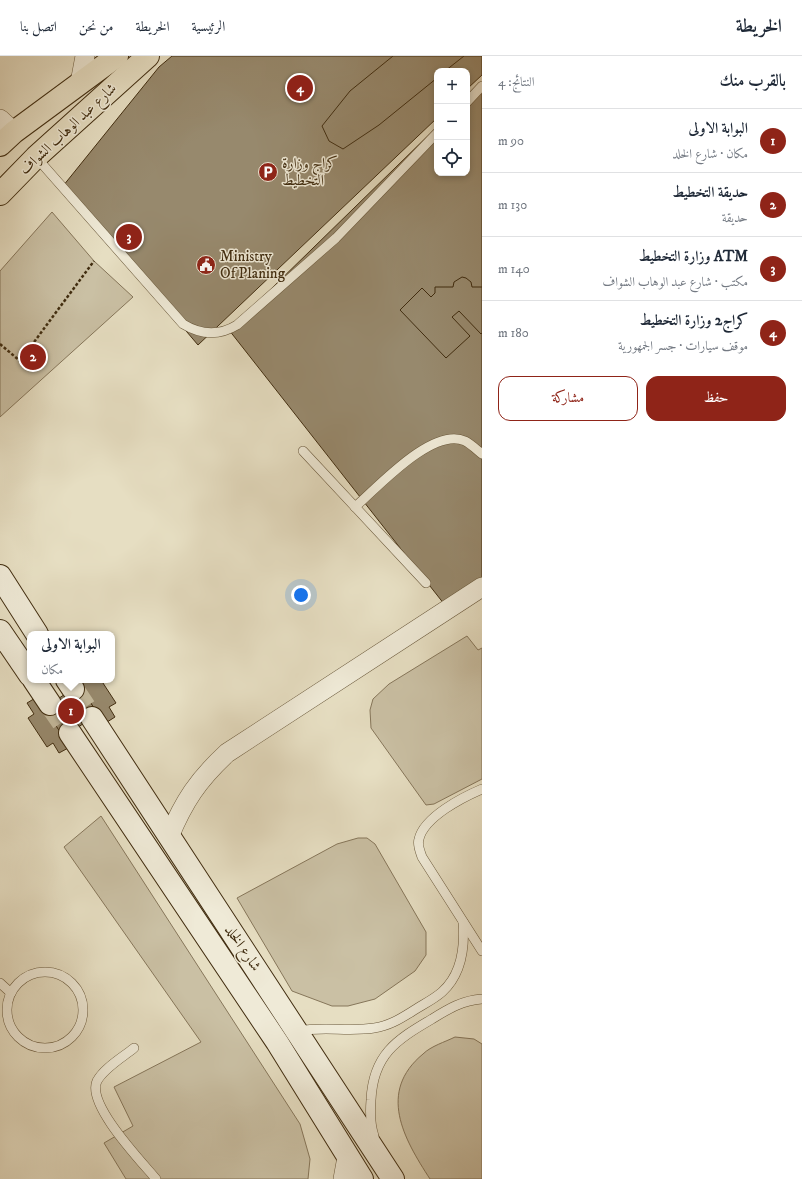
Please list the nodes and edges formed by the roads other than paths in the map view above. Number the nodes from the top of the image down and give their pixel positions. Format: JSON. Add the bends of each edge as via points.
{"nodes":[{"id":1,"x":85,"y":56,"type":"edge"},
{"id":2,"x":117,"y":56,"type":"edge"},
{"id":3,"x":143,"y":61,"type":"edge"},
{"id":4,"x":80,"y":83,"type":"junction"},
{"id":5,"x":482,"y":86,"type":"edge"},
{"id":6,"x":470,"y":99,"type":"edge"},
{"id":7,"x":5,"y":132,"type":"edge"},
{"id":8,"x":434,"y":136,"type":"edge"},
{"id":9,"x":36,"y":157,"type":"junction"},
{"id":10,"x":0,"y":194,"type":"edge"},
{"id":11,"x":303,"y":451,"type":"dead end"},
{"id":12,"x":482,"y":454,"type":"edge"},
{"id":13,"x":355,"y":507,"type":"junction"},
{"id":14,"x":0,"y":576,"type":"edge"},
{"id":15,"x":426,"y":583,"type":"dead end"},
{"id":16,"x":482,"y":587,"type":"edge"},
{"id":17,"x":0,"y":631,"type":"edge"},
{"id":18,"x":35,"y":631,"type":"edge"},
{"id":19,"x":27,"y":671,"type":"edge"},
{"id":20,"x":36,"y":683,"type":"edge"},
{"id":21,"x":50,"y":704,"type":"tunnel mouth"},
{"id":22,"x":92,"y":718,"type":"tunnel mouth"},
{"id":23,"x":70,"y":733,"type":"tunnel mouth"},
{"id":24,"x":482,"y":789,"type":"edge"},
{"id":25,"x":169,"y":837,"type":"junction"},
{"id":26,"x":463,"y":922,"type":"junction"},
{"id":27,"x":482,"y":951,"type":"edge"},
{"id":28,"x":0,"y":983,"type":"edge"},
{"id":29,"x":10,"y":993,"type":"junction"},
{"id":30,"x":482,"y":998,"type":"edge"},
{"id":31,"x":298,"y":1031,"type":"junction"},
{"id":32,"x":277,"y":1042,"type":"junction"},
{"id":33,"x":134,"y":1048,"type":"dead end"},
{"id":34,"x":347,"y":1157,"type":"junction"},
{"id":35,"x":388,"y":1171,"type":"edge"},
{"id":36,"x":156,"y":1179,"type":"edge"},
{"id":37,"x":343,"y":1179,"type":"edge"},
{"id":38,"x":362,"y":1179,"type":"edge"}],
"edges":[{"from":1,"to":4,"type":"street"},
{"from":2,"to":4,"type":"main road","name":"شارع عبد الوهاب الشواف"},
{"from":3,"to":9,"type":"main road","name":"شارع عبد الوهاب الشواف"},
{"from":4,"to":7,"type":"main road","name":"شارع عبد الوهاب الشواف"},
{"from":5,"to":6,"type":"lane"},
{"from":8,"to":9,"type":"lane","via":[[336,238],[237,325],[229,330],[210,333],[200,332],[183,324]]},
{"from":9,"to":10,"type":"main road","name":"شارع عبد الوهاب الشواف"},
{"from":11,"to":13,"type":"lane"},
{"from":12,"to":13,"type":"lane","via":[[464,441],[448,438],[432,443],[419,451]]},
{"from":13,"to":15,"type":"lane"},
{"from":14,"to":18,"type":"main road"},
{"from":16,"to":25,"type":"street","via":[[227,754],[199,781],[182,808]]},
{"from":17,"to":19,"type":"main road"},
{"from":20,"to":21,"type":"main road"},
{"from":22,"to":25,"type":"main road","name":"شارع الخلد"},
{"from":23,"to":32,"type":"main road","name":"شارع الخلد"},
{"from":24,"to":26,"type":"lane","via":[[463,797],[434,818],[418,839],[422,857]]},
{"from":25,"to":31,"type":"main road","name":"شارع الخلد"},
{"from":26,"to":27,"type":"lane"},
{"from":26,"to":31,"type":"lane","via":[[464,936],[460,963],[455,976],[441,993],[397,1021],[376,1028],[314,1028]]},
{"from":28,"to":29,"type":"lane"},
{"from":29,"to":29,"type":"lane","via":[[7,1018],[12,1029],[31,1046],[57,1046],[77,1031],[84,1008],[81,995],[65,976],[53,972],[34,973],[18,982]]},
{"from":30,"to":35,"type":"lane","via":[[459,1003],[394,1043],[383,1056],[375,1073],[370,1110],[371,1128]]},
{"from":31,"to":32,"type":"main road"},
{"from":31,"to":35,"type":"main road","name":"شارع الخلد"},
{"from":32,"to":34,"type":"main road","name":"شارع الخلد"},
{"from":33,"to":36,"type":"lane","via":[[102,1074],[96,1089],[100,1104],[111,1122]]},
{"from":34,"to":37,"type":"street"},
{"from":34,"to":38,"type":"main road","name":"شارع الخلد"}]}
